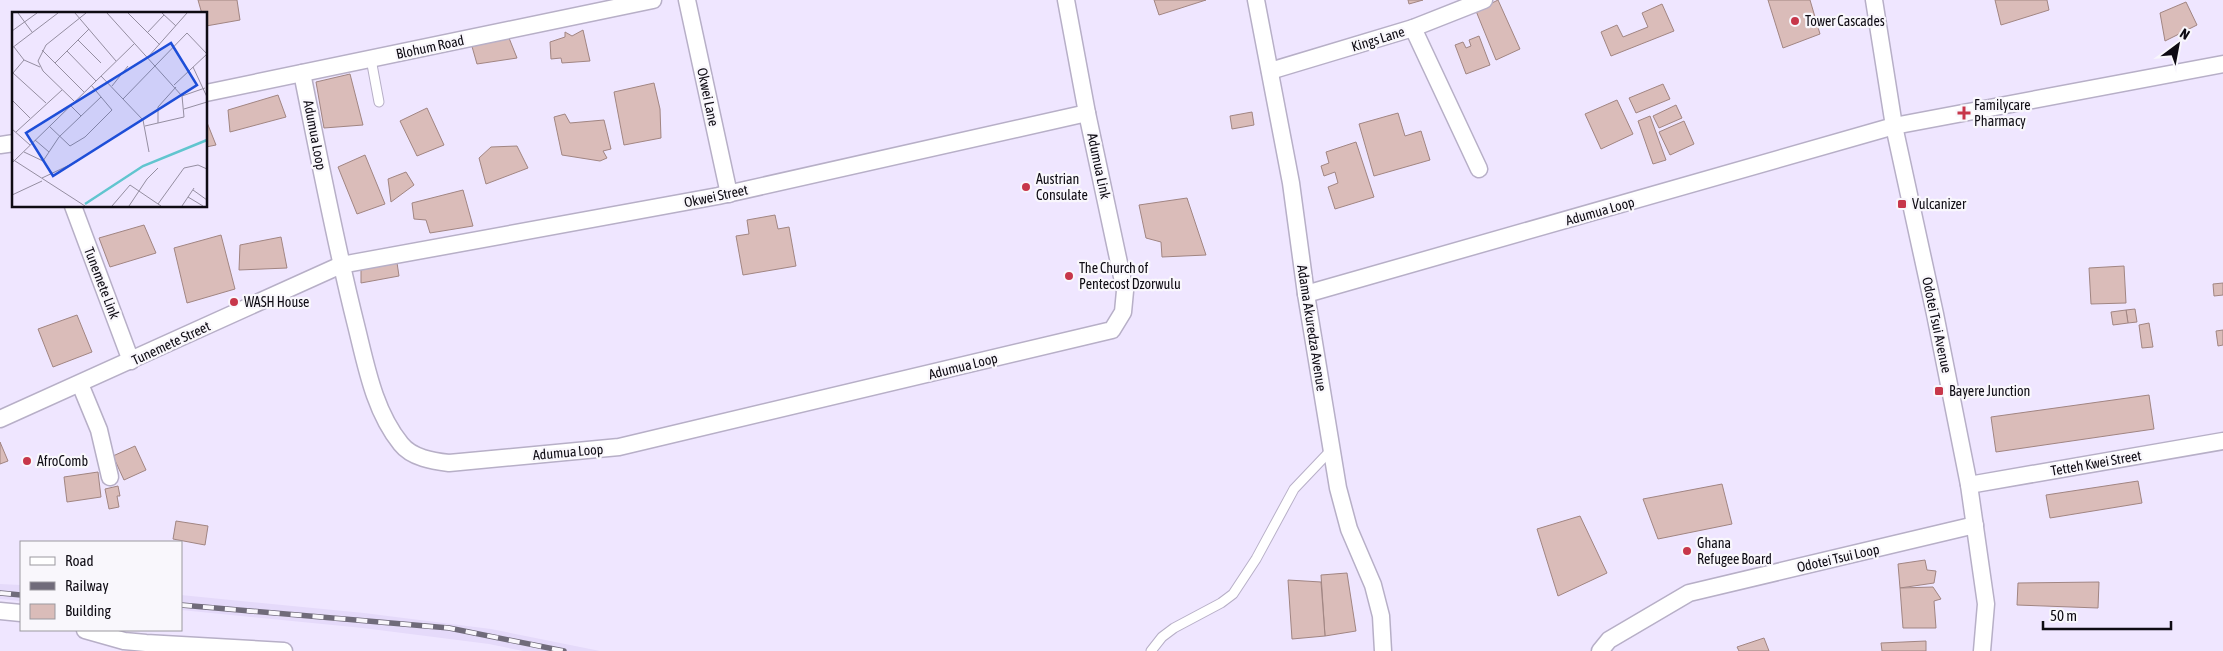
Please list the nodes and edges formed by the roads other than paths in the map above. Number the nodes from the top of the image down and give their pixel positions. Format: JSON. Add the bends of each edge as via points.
{"nodes":[{"id":1,"x":653,"y":0,"type":"edge"},
{"id":2,"x":687,"y":0,"type":"edge"},
{"id":3,"x":1066,"y":0,"type":"edge"},
{"id":4,"x":1256,"y":0,"type":"edge"},
{"id":5,"x":1484,"y":0,"type":"edge"},
{"id":6,"x":1874,"y":0,"type":"edge"},
{"id":7,"x":1413,"y":28,"type":"junction"},
{"id":8,"x":371,"y":59,"type":"junction"},
{"id":9,"x":2223,"y":64,"type":"edge"},
{"id":10,"x":1270,"y":71,"type":"junction"},
{"id":11,"x":302,"y":73,"type":"junction"},
{"id":12,"x":208,"y":93,"type":"edge"},
{"id":13,"x":379,"y":102,"type":"dead end"},
{"id":14,"x":1087,"y":113,"type":"junction"},
{"id":15,"x":1894,"y":126,"type":"junction"},
{"id":16,"x":1479,"y":169,"type":"dead end"},
{"id":17,"x":729,"y":194,"type":"junction"},
{"id":18,"x":74,"y":208,"type":"edge"},
{"id":19,"x":341,"y":265,"type":"junction"},
{"id":20,"x":1306,"y":294,"type":"junction"},
{"id":21,"x":1112,"y":330,"type":"joint"},
{"id":22,"x":131,"y":361,"type":"junction"},
{"id":23,"x":80,"y":384,"type":"junction"},
{"id":24,"x":0,"y":419,"type":"edge"},
{"id":25,"x":2223,"y":441,"type":"edge"},
{"id":26,"x":1333,"y":449,"type":"junction"},
{"id":27,"x":110,"y":477,"type":"dead end"},
{"id":28,"x":1969,"y":485,"type":"junction"},
{"id":29,"x":1975,"y":526,"type":"junction"},
{"id":30,"x":0,"y":611,"type":"edge"},
{"id":31,"x":20,"y":613,"type":"edge"},
{"id":32,"x":89,"y":631,"type":"edge"},
{"id":33,"x":284,"y":651,"type":"edge"},
{"id":34,"x":1151,"y":651,"type":"edge"},
{"id":35,"x":1383,"y":651,"type":"edge"},
{"id":36,"x":1600,"y":651,"type":"edge"},
{"id":37,"x":1982,"y":651,"type":"edge"}],
"edges":[{"from":1,"to":8,"type":"street","name":"Blohum Road"},
{"from":2,"to":17,"type":"street","name":"Okwei Lane"},
{"from":3,"to":14,"type":"street","name":"Adumua Link"},
{"from":4,"to":10,"type":"street","name":"Adama Akuredza Avenue"},
{"from":5,"to":7,"type":"street","name":"Kings Lane"},
{"from":6,"to":15,"type":"street","name":"Odotei Tsui Avenue"},
{"from":7,"to":10,"type":"street","name":"Kings Lane"},
{"from":7,"to":16,"type":"street"},
{"from":8,"to":11,"type":"street","name":"Blohum Road"},
{"from":8,"to":13,"type":"lane"},
{"from":9,"to":15,"type":"street","name":"Adumua Loop"},
{"from":10,"to":20,"type":"street","name":"Adama Akuredza Avenue","via":[[1291,183]]},
{"from":11,"to":12,"type":"street","name":"Blohum Road"},
{"from":11,"to":19,"type":"street","name":"Adumua Loop"},
{"from":14,"to":17,"type":"street","name":"Okwei Street"},
{"from":14,"to":21,"type":"street","name":"Adumua Link","via":[[1125,291],[1123,312]]},
{"from":15,"to":20,"type":"street","name":"Adumua Loop"},
{"from":15,"to":28,"type":"street","name":"Odotei Tsui Avenue"},
{"from":17,"to":19,"type":"street","name":"Okwei Street"},
{"from":18,"to":22,"type":"street","name":"Tunemete Link"},
{"from":19,"to":21,"type":"street","name":"Adumua Loop","via":[[373,391],[390,428],[402,446],[427,460],[449,463],[619,447]]},
{"from":19,"to":22,"type":"street","name":"Tunemete Street"},
{"from":20,"to":26,"type":"street","name":"Adama Akuredza Avenue"},
{"from":22,"to":23,"type":"street","name":"Tunemete Street"},
{"from":23,"to":24,"type":"street","name":"Tunemete Street"},
{"from":23,"to":27,"type":"street","via":[[99,430]]},
{"from":25,"to":28,"type":"street","name":"Tetteh Kwei Street"},
{"from":26,"to":34,"type":"lane","via":[[1294,489],[1233,594],[1174,628]]},
{"from":26,"to":35,"type":"street","name":"Adama Akuredza Avenue","via":[[1338,488],[1349,530],[1373,586],[1381,616]]},
{"from":28,"to":29,"type":"street","name":"Odotei Tsui Avenue"},
{"from":29,"to":36,"type":"street","name":"Odotei Tsui Loop","via":[[1689,593],[1608,640]]},
{"from":29,"to":37,"type":"street","name":"Odotei Tsui Avenue","via":[[1986,604]]},
{"from":30,"to":31,"type":"street"},
{"from":32,"to":33,"type":"street","via":[[124,641]]}]}
